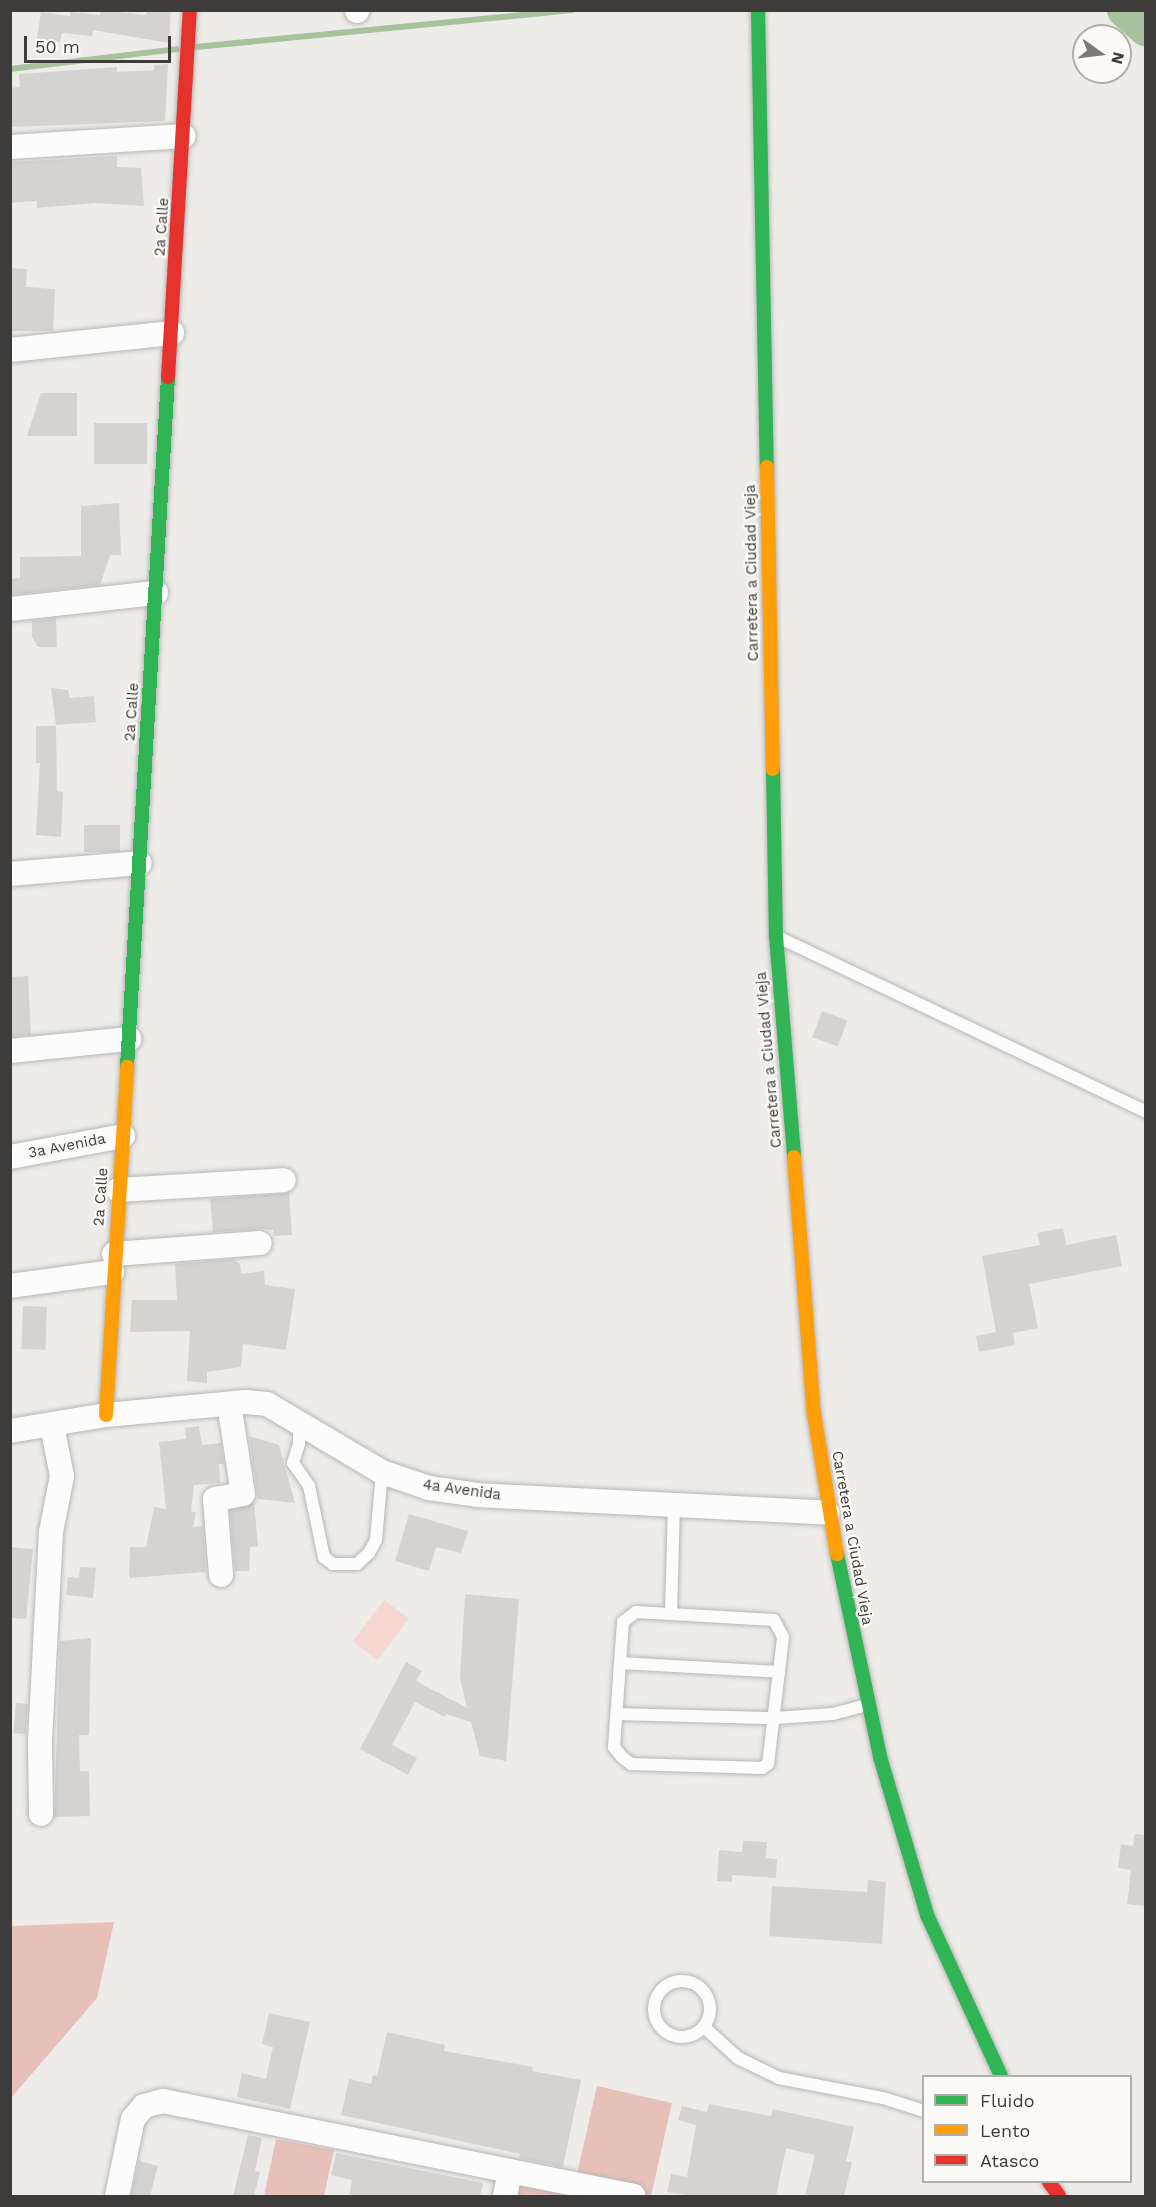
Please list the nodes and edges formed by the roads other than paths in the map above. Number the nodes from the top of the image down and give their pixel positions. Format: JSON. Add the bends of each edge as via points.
{"nodes":[{"id":1,"x":190,"y":10,"type":"edge"},
{"id":2,"x":758,"y":10,"type":"edge"},
{"id":3,"x":184,"y":136,"type":"junction"},
{"id":4,"x":10,"y":147,"type":"edge"},
{"id":5,"x":172,"y":333,"type":"junction"},
{"id":6,"x":10,"y":350,"type":"edge"},
{"id":7,"x":156,"y":593,"type":"junction"},
{"id":8,"x":10,"y":609,"type":"edge"},
{"id":9,"x":140,"y":863,"type":"junction"},
{"id":10,"x":10,"y":874,"type":"edge"},
{"id":11,"x":776,"y":936,"type":"junction"},
{"id":12,"x":129,"y":1039,"type":"junction"},
{"id":13,"x":10,"y":1051,"type":"edge"},
{"id":14,"x":1146,"y":1112,"type":"edge"},
{"id":15,"x":123,"y":1136,"type":"junction"},
{"id":16,"x":10,"y":1157,"type":"edge"},
{"id":17,"x":285,"y":1180,"type":"dead end"},
{"id":18,"x":118,"y":1190,"type":"junction"},
{"id":19,"x":260,"y":1243,"type":"dead end"},
{"id":20,"x":113,"y":1263,"type":"junction"},
{"id":21,"x":10,"y":1286,"type":"edge"},
{"id":22,"x":229,"y":1404,"type":"junction"},
{"id":23,"x":106,"y":1416,"type":"junction"},
{"id":24,"x":299,"y":1420,"type":"junction"},
{"id":25,"x":52,"y":1426,"type":"junction"},
{"id":26,"x":10,"y":1431,"type":"edge"},
{"id":27,"x":382,"y":1472,"type":"junction"},
{"id":28,"x":674,"y":1504,"type":"junction"},
{"id":29,"x":828,"y":1513,"type":"junction"},
{"id":30,"x":221,"y":1575,"type":"dead end"},
{"id":31,"x":671,"y":1613,"type":"junction"},
{"id":32,"x":620,"y":1663,"type":"junction"},
{"id":33,"x":779,"y":1672,"type":"junction"},
{"id":34,"x":868,"y":1704,"type":"junction"},
{"id":35,"x":617,"y":1714,"type":"junction"},
{"id":36,"x":775,"y":1718,"type":"junction"},
{"id":37,"x":41,"y":1814,"type":"dead end"},
{"id":38,"x":704,"y":2028,"type":"junction"},
{"id":39,"x":1001,"y":2075,"type":"edge"},
{"id":40,"x":922,"y":2110,"type":"edge"},
{"id":41,"x":510,"y":2172,"type":"junction"},
{"id":42,"x":1050,"y":2183,"type":"edge"},
{"id":43,"x":117,"y":2196,"type":"edge"},
{"id":44,"x":505,"y":2196,"type":"edge"},
{"id":45,"x":633,"y":2196,"type":"edge"},
{"id":46,"x":1059,"y":2196,"type":"edge"}],
"edges":[{"from":1,"to":3,"type":"main road","name":"2a Calle"},
{"from":2,"to":11,"type":"main road","name":"Carretera a Ciudad Vieja"},
{"from":3,"to":4,"type":"street"},
{"from":3,"to":5,"type":"main road","name":"2a Calle"},
{"from":5,"to":6,"type":"street"},
{"from":5,"to":7,"type":"main road","name":"2a Calle"},
{"from":7,"to":8,"type":"street"},
{"from":7,"to":9,"type":"main road","name":"2a Calle"},
{"from":9,"to":10,"type":"street"},
{"from":9,"to":12,"type":"main road","name":"2a Calle"},
{"from":11,"to":14,"type":"lane"},
{"from":11,"to":29,"type":"main road","name":"Carretera a Ciudad Vieja","via":[[814,1414]]},
{"from":12,"to":13,"type":"street"},
{"from":12,"to":15,"type":"main road","name":"2a Calle"},
{"from":15,"to":16,"type":"street","name":"3a Avenida"},
{"from":15,"to":18,"type":"main road","name":"2a Calle"},
{"from":17,"to":18,"type":"street"},
{"from":18,"to":20,"type":"main road","name":"2a Calle"},
{"from":19,"to":20,"type":"street"},
{"from":20,"to":21,"type":"street"},
{"from":20,"to":23,"type":"main road","name":"2a Calle"},
{"from":22,"to":23,"type":"street","name":"4a Avenida"},
{"from":22,"to":24,"type":"street","name":"4a Avenida","via":[[267,1404]]},
{"from":22,"to":30,"type":"street","via":[[243,1494],[215,1499]]},
{"from":23,"to":25,"type":"street","name":"4a Avenida"},
{"from":24,"to":27,"type":"street","name":"4a Avenida"},
{"from":24,"to":27,"type":"lane","via":[[299,1444],[293,1463],[309,1486],[324,1557],[333,1564],[357,1564],[376,1540]]},
{"from":25,"to":26,"type":"street","name":"4a Avenida"},
{"from":25,"to":37,"type":"street","via":[[62,1476],[51,1532],[40,1742]]},
{"from":27,"to":28,"type":"street","name":"4a Avenida","via":[[429,1488],[478,1495]]},
{"from":28,"to":29,"type":"street","name":"4a Avenida"},
{"from":28,"to":31,"type":"lane"},
{"from":29,"to":34,"type":"main road","name":"Carretera a Ciudad Vieja"},
{"from":31,"to":32,"type":"lane","via":[[629,1615],[622,1622]]},
{"from":31,"to":33,"type":"lane","via":[[774,1620],[783,1637]]},
{"from":32,"to":33,"type":"lane"},
{"from":32,"to":35,"type":"lane"},
{"from":33,"to":36,"type":"lane"},
{"from":34,"to":36,"type":"lane","via":[[833,1714]]},
{"from":34,"to":39,"type":"main road","name":"Carretera a Ciudad Vieja","via":[[927,1915]]},
{"from":35,"to":36,"type":"lane"},
{"from":35,"to":36,"type":"lane","via":[[614,1747],[631,1764],[762,1768],[768,1764]]},
{"from":38,"to":38,"type":"lane","via":[[710,2002],[700,1987],[684,1981],[660,1991],[655,2017],[664,2031],[690,2037]]},
{"from":38,"to":40,"type":"lane","via":[[738,2058],[779,2078],[883,2098]]},
{"from":41,"to":43,"type":"street","via":[[156,2102],[144,2106],[133,2119]]},
{"from":41,"to":44,"type":"street"},
{"from":41,"to":45,"type":"street"},
{"from":42,"to":46,"type":"main road"}]}
